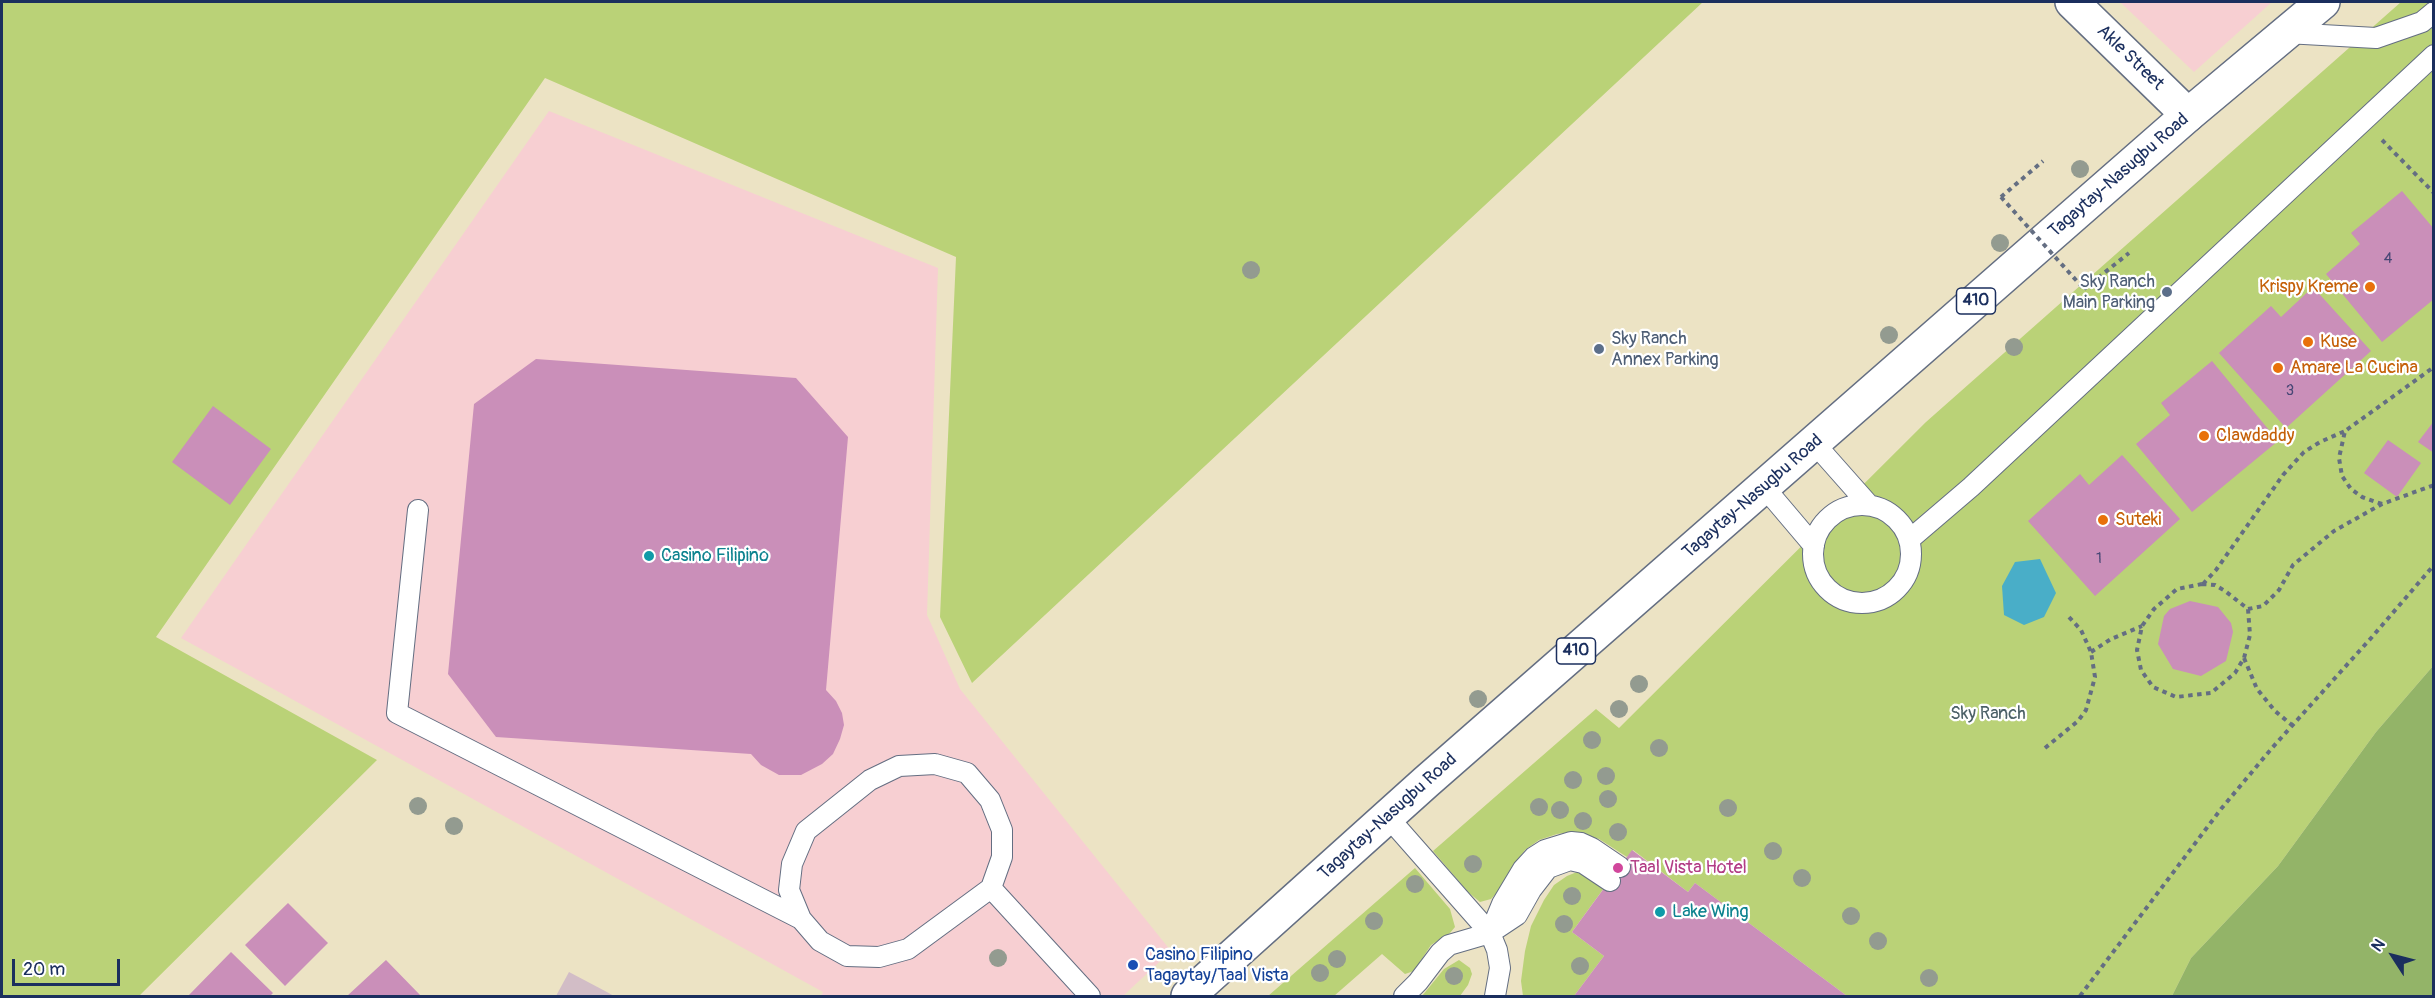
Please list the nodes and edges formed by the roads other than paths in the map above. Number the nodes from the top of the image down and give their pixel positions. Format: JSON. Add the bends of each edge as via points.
{"nodes":[{"id":1,"x":2072,"y":2,"type":"edge"},
{"id":2,"x":2323,"y":2,"type":"edge"},
{"id":3,"x":2433,"y":12,"type":"edge"},
{"id":4,"x":2286,"y":33,"type":"junction"},
{"id":5,"x":2433,"y":55,"type":"edge"},
{"id":6,"x":2188,"y":115,"type":"junction"},
{"id":7,"x":1815,"y":444,"type":"junction"},
{"id":8,"x":1764,"y":487,"type":"junction"},
{"id":9,"x":1869,"y":505,"type":"junction"},
{"id":10,"x":418,"y":510,"type":"dead end"},
{"id":11,"x":1909,"y":540,"type":"junction"},
{"id":12,"x":1814,"y":546,"type":"junction"},
{"id":13,"x":1387,"y":816,"type":"junction"},
{"id":14,"x":1615,"y":874,"type":"dead end"},
{"id":15,"x":991,"y":888,"type":"junction"},
{"id":16,"x":801,"y":919,"type":"junction"},
{"id":17,"x":1490,"y":933,"type":"junction"},
{"id":18,"x":1090,"y":996,"type":"edge"},
{"id":19,"x":1188,"y":996,"type":"edge"},
{"id":20,"x":1404,"y":996,"type":"edge"},
{"id":21,"x":1495,"y":996,"type":"edge"}],
"edges":[{"from":1,"to":6,"type":"main road","name":"Akle Street"},
{"from":2,"to":4,"type":"main road","name":"Tagaytay-Nasugbu Road","number":"410"},
{"from":3,"to":4,"type":"lane","via":[[2422,22],[2376,38]]},
{"from":4,"to":6,"type":"main road","name":"Tagaytay-Nasugbu Road","number":"410"},
{"from":5,"to":11,"type":"lane","via":[[1971,487]]},
{"from":6,"to":7,"type":"main road","name":"Tagaytay-Nasugbu Road","number":"410"},
{"from":7,"to":8,"type":"main road","name":"Tagaytay-Nasugbu Road","number":"410"},
{"from":7,"to":9,"type":"lane"},
{"from":8,"to":12,"type":"lane"},
{"from":8,"to":13,"type":"main road","name":"Tagaytay-Nasugbu Road","number":"410"},
{"from":9,"to":11,"type":"lane","via":[[1894,517]]},
{"from":9,"to":12,"type":"lane","via":[[1845,508],[1833,515],[1818,533]]},
{"from":10,"to":16,"type":"lane","via":[[397,713]]},
{"from":11,"to":12,"type":"lane","via":[[1908,571],[1900,585],[1873,602],[1842,599],[1828,590],[1813,562]]},
{"from":13,"to":17,"type":"lane"},
{"from":13,"to":19,"type":"main road","name":"Tagaytay-Nasugbu Road","number":"410"},
{"from":14,"to":17,"type":"lane","via":[[1592,848],[1581,843],[1545,850],[1523,869]]},
{"from":15,"to":16,"type":"lane","via":[[908,949],[879,957],[847,956],[820,941]]},
{"from":15,"to":16,"type":"lane","via":[[1002,857],[1002,830],[990,800],[967,773],[935,764],[899,766],[870,780],[806,831],[792,864],[789,890]]},
{"from":15,"to":18,"type":"lane"},
{"from":17,"to":20,"type":"lane","via":[[1449,945]]},
{"from":17,"to":21,"type":"lane","via":[[1500,968]]}]}
